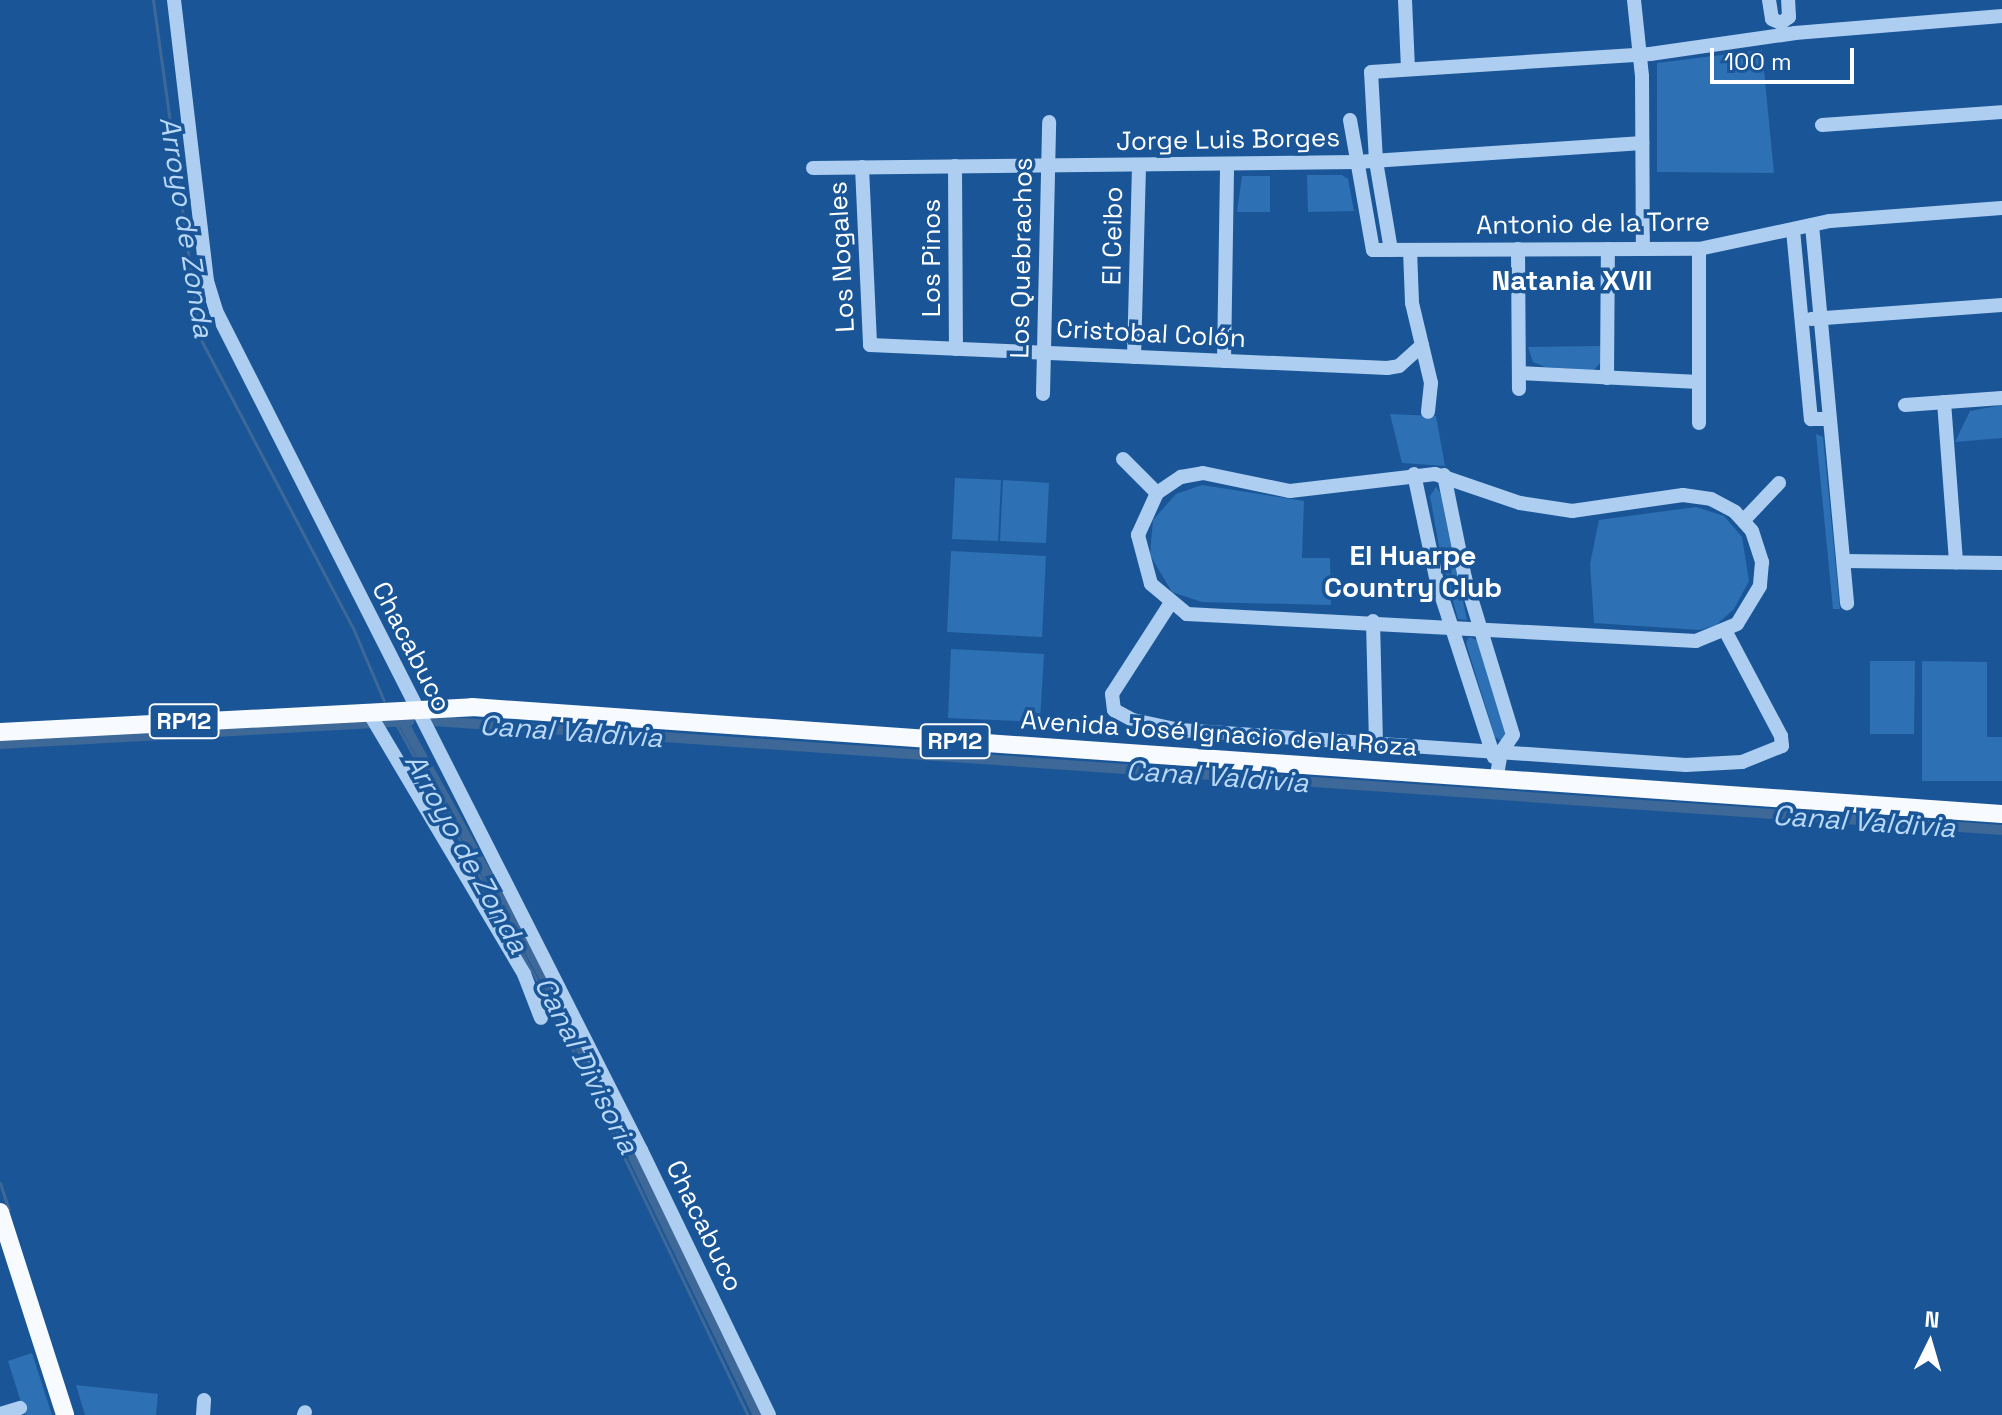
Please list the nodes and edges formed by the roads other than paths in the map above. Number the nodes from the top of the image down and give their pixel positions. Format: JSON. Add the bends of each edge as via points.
{"nodes":[{"id":1,"x":174,"y":0,"type":"edge"},
{"id":2,"x":1405,"y":0,"type":"edge"},
{"id":3,"x":1634,"y":0,"type":"edge"},
{"id":4,"x":1769,"y":0,"type":"edge"},
{"id":5,"x":1788,"y":0,"type":"edge"},
{"id":6,"x":1987,"y":0,"type":"edge"},
{"id":7,"x":1995,"y":16,"type":"edge"},
{"id":8,"x":1782,"y":29,"type":"junction"},
{"id":9,"x":1639,"y":55,"type":"junction"},
{"id":10,"x":1408,"y":69,"type":"junction"},
{"id":11,"x":2002,"y":112,"type":"edge"},
{"id":12,"x":1350,"y":120,"type":"dead end"},
{"id":13,"x":1049,"y":122,"type":"dead end"},
{"id":14,"x":1822,"y":125,"type":"dead end"},
{"id":15,"x":1642,"y":143,"type":"junction"},
{"id":16,"x":1376,"y":161,"type":"junction"},
{"id":17,"x":1357,"y":162,"type":"junction"},
{"id":18,"x":1227,"y":164,"type":"junction"},
{"id":19,"x":1048,"y":165,"type":"junction"},
{"id":20,"x":1139,"y":165,"type":"junction"},
{"id":21,"x":955,"y":166,"type":"junction"},
{"id":22,"x":862,"y":167,"type":"junction"},
{"id":23,"x":813,"y":168,"type":"dead end"},
{"id":24,"x":2002,"y":208,"type":"edge"},
{"id":25,"x":1812,"y":225,"type":"junction"},
{"id":26,"x":1793,"y":230,"type":"junction"},
{"id":27,"x":1643,"y":248,"type":"junction"},
{"id":28,"x":1518,"y":249,"type":"junction"},
{"id":29,"x":1608,"y":249,"type":"junction"},
{"id":30,"x":1699,"y":249,"type":"junction"},
{"id":31,"x":1391,"y":250,"type":"junction"},
{"id":32,"x":1410,"y":250,"type":"junction"},
{"id":33,"x":2002,"y":305,"type":"edge"},
{"id":34,"x":1820,"y":319,"type":"junction"},
{"id":35,"x":1801,"y":320,"type":"junction"},
{"id":36,"x":870,"y":345,"type":"joint"},
{"id":37,"x":1422,"y":345,"type":"junction"},
{"id":38,"x":956,"y":349,"type":"junction"},
{"id":39,"x":1044,"y":353,"type":"junction"},
{"id":40,"x":1134,"y":357,"type":"junction"},
{"id":41,"x":1224,"y":361,"type":"junction"},
{"id":42,"x":1519,"y":373,"type":"junction"},
{"id":43,"x":1607,"y":378,"type":"junction"},
{"id":44,"x":1699,"y":382,"type":"junction"},
{"id":45,"x":1519,"y":389,"type":"dead end"},
{"id":46,"x":1043,"y":394,"type":"dead end"},
{"id":47,"x":2002,"y":398,"type":"edge"},
{"id":48,"x":1944,"y":402,"type":"junction"},
{"id":49,"x":1905,"y":405,"type":"dead end"},
{"id":50,"x":1428,"y":412,"type":"dead end"},
{"id":51,"x":1829,"y":419,"type":"junction"},
{"id":52,"x":1699,"y":423,"type":"dead end"},
{"id":53,"x":1123,"y":459,"type":"dead end"},
{"id":54,"x":1414,"y":474,"type":"junction"},
{"id":55,"x":1444,"y":475,"type":"junction"},
{"id":56,"x":1779,"y":483,"type":"dead end"},
{"id":57,"x":1157,"y":493,"type":"junction"},
{"id":58,"x":1744,"y":520,"type":"junction"},
{"id":59,"x":1844,"y":561,"type":"junction"},
{"id":60,"x":1956,"y":563,"type":"junction"},
{"id":61,"x":2002,"y":563,"type":"edge"},
{"id":62,"x":1847,"y":603,"type":"dead end"},
{"id":63,"x":1170,"y":604,"type":"junction"},
{"id":64,"x":1373,"y":621,"type":"junction"},
{"id":65,"x":1453,"y":625,"type":"junction"},
{"id":66,"x":1479,"y":626,"type":"junction"},
{"id":67,"x":1726,"y":632,"type":"junction"},
{"id":68,"x":413,"y":708,"type":"junction"},
{"id":69,"x":373,"y":719,"type":"junction"},
{"id":70,"x":0,"y":732,"type":"edge"},
{"id":71,"x":1376,"y":744,"type":"junction"},
{"id":72,"x":1497,"y":751,"type":"junction"},
{"id":73,"x":1497,"y":773,"type":"junction"},
{"id":74,"x":2002,"y":814,"type":"edge"},
{"id":75,"x":541,"y":1018,"type":"dead end"},
{"id":76,"x":0,"y":1212,"type":"edge"},
{"id":77,"x":20,"y":1408,"type":"dead end"},
{"id":78,"x":0,"y":1414,"type":"edge"},
{"id":79,"x":65,"y":1415,"type":"edge"},
{"id":80,"x":769,"y":1415,"type":"edge"}],
"edges":[{"from":1,"to":68,"type":"street","name":"Chacabuco","via":[[210,294]]},
{"from":2,"to":10,"type":"street"},
{"from":3,"to":9,"type":"street"},
{"from":4,"to":8,"type":"street","via":[[1772,19]]},
{"from":5,"to":8,"type":"street","via":[[1789,17]]},
{"from":6,"to":7,"type":"street"},
{"from":7,"to":8,"type":"street"},
{"from":8,"to":9,"type":"street"},
{"from":9,"to":10,"type":"street"},
{"from":9,"to":15,"type":"street"},
{"from":10,"to":16,"type":"street","via":[[1371,72]]},
{"from":11,"to":14,"type":"street"},
{"from":12,"to":17,"type":"street"},
{"from":13,"to":19,"type":"street","name":"Los Quebrachos"},
{"from":15,"to":16,"type":"street","name":"Jorge Luis Borges"},
{"from":15,"to":27,"type":"street"},
{"from":16,"to":17,"type":"street","name":"Jorge Luis Borges"},
{"from":16,"to":31,"type":"street"},
{"from":17,"to":18,"type":"street","name":"Jorge Luis Borges"},
{"from":17,"to":31,"type":"street","name":"Antonio de la Torre","via":[[1373,250]]},
{"from":18,"to":20,"type":"street","name":"Jorge Luis Borges"},
{"from":18,"to":41,"type":"street"},
{"from":19,"to":20,"type":"street","name":"Jorge Luis Borges"},
{"from":19,"to":21,"type":"street","name":"Jorge Luis Borges"},
{"from":19,"to":39,"type":"street","name":"Los Quebrachos"},
{"from":20,"to":40,"type":"street","name":"El Ceibo"},
{"from":21,"to":22,"type":"street","name":"Jorge Luis Borges"},
{"from":21,"to":38,"type":"street","name":"Los Pinos"},
{"from":22,"to":23,"type":"street","name":"Jorge Luis Borges"},
{"from":22,"to":36,"type":"street","name":"Los Nogales"},
{"from":24,"to":25,"type":"street","name":"Antonio de la Torre"},
{"from":25,"to":26,"type":"street","name":"Antonio de la Torre"},
{"from":25,"to":34,"type":"street"},
{"from":26,"to":30,"type":"street","name":"Antonio de la Torre"},
{"from":26,"to":35,"type":"street"},
{"from":27,"to":29,"type":"street","name":"Antonio de la Torre"},
{"from":27,"to":30,"type":"street","name":"Antonio de la Torre"},
{"from":28,"to":29,"type":"street","name":"Antonio de la Torre"},
{"from":28,"to":32,"type":"street","name":"Antonio de la Torre"},
{"from":28,"to":42,"type":"street"},
{"from":29,"to":43,"type":"street"},
{"from":30,"to":44,"type":"street"},
{"from":31,"to":32,"type":"street","name":"Antonio de la Torre"},
{"from":32,"to":37,"type":"street","via":[[1412,303]]},
{"from":33,"to":34,"type":"street"},
{"from":34,"to":35,"type":"street"},
{"from":34,"to":51,"type":"street"},
{"from":35,"to":51,"type":"street","via":[[1811,419]]},
{"from":36,"to":38,"type":"street","name":"Cristobal Colón"},
{"from":37,"to":41,"type":"street","name":"Cristobal Colón","via":[[1392,368]]},
{"from":37,"to":50,"type":"street","via":[[1431,383]]},
{"from":38,"to":39,"type":"street","name":"Cristobal Colón"},
{"from":39,"to":40,"type":"street","name":"Cristobal Colón"},
{"from":39,"to":46,"type":"street","name":"Los Quebrachos"},
{"from":40,"to":41,"type":"street","name":"Cristobal Colón"},
{"from":42,"to":43,"type":"street"},
{"from":42,"to":45,"type":"street"},
{"from":43,"to":44,"type":"street"},
{"from":44,"to":52,"type":"street"},
{"from":47,"to":48,"type":"street"},
{"from":48,"to":49,"type":"street"},
{"from":48,"to":60,"type":"street"},
{"from":51,"to":59,"type":"street"},
{"from":53,"to":57,"type":"street"},
{"from":54,"to":55,"type":"street"},
{"from":54,"to":57,"type":"street","via":[[1290,491],[1203,473],[1181,477]]},
{"from":54,"to":65,"type":"street","via":[[1437,582]]},
{"from":55,"to":58,"type":"street","via":[[1548,508],[1602,510],[1683,495],[1711,499]]},
{"from":55,"to":66,"type":"street"},
{"from":56,"to":58,"type":"street"},
{"from":57,"to":63,"type":"street","via":[[1140,524],[1139,553],[1151,584]]},
{"from":58,"to":67,"type":"street","via":[[1757,540],[1760,586],[1748,613]]},
{"from":59,"to":60,"type":"street"},
{"from":59,"to":62,"type":"street"},
{"from":60,"to":61,"type":"street"},
{"from":63,"to":64,"type":"street","via":[[1202,617]]},
{"from":63,"to":71,"type":"street","via":[[1112,694],[1111,704],[1121,715],[1180,730]]},
{"from":64,"to":65,"type":"street"},
{"from":64,"to":71,"type":"street"},
{"from":65,"to":66,"type":"street"},
{"from":65,"to":72,"type":"street"},
{"from":66,"to":67,"type":"street","via":[[1686,641]]},
{"from":66,"to":72,"type":"street","via":[[1513,735]]},
{"from":67,"to":72,"type":"street","via":[[1781,736],[1782,746],[1773,753],[1705,765]]},
{"from":68,"to":69,"type":"main road","name":"Avenida José Ignacio de la Roza","number":"RP12"},
{"from":68,"to":73,"type":"main road","name":"Avenida José Ignacio de la Roza","number":"RP12","via":[[485,708]]},
{"from":68,"to":80,"type":"street","name":"Chacabuco","via":[[561,991]]},
{"from":69,"to":70,"type":"main road","name":"Avenida José Ignacio de la Roza","number":"RP12"},
{"from":69,"to":75,"type":"street","via":[[524,974]]},
{"from":71,"to":72,"type":"street"},
{"from":72,"to":73,"type":"street"},
{"from":73,"to":74,"type":"main road","name":"Avenida José Ignacio de la Roza","number":"RP12"},
{"from":76,"to":79,"type":"main road"},
{"from":77,"to":78,"type":"street"}]}
